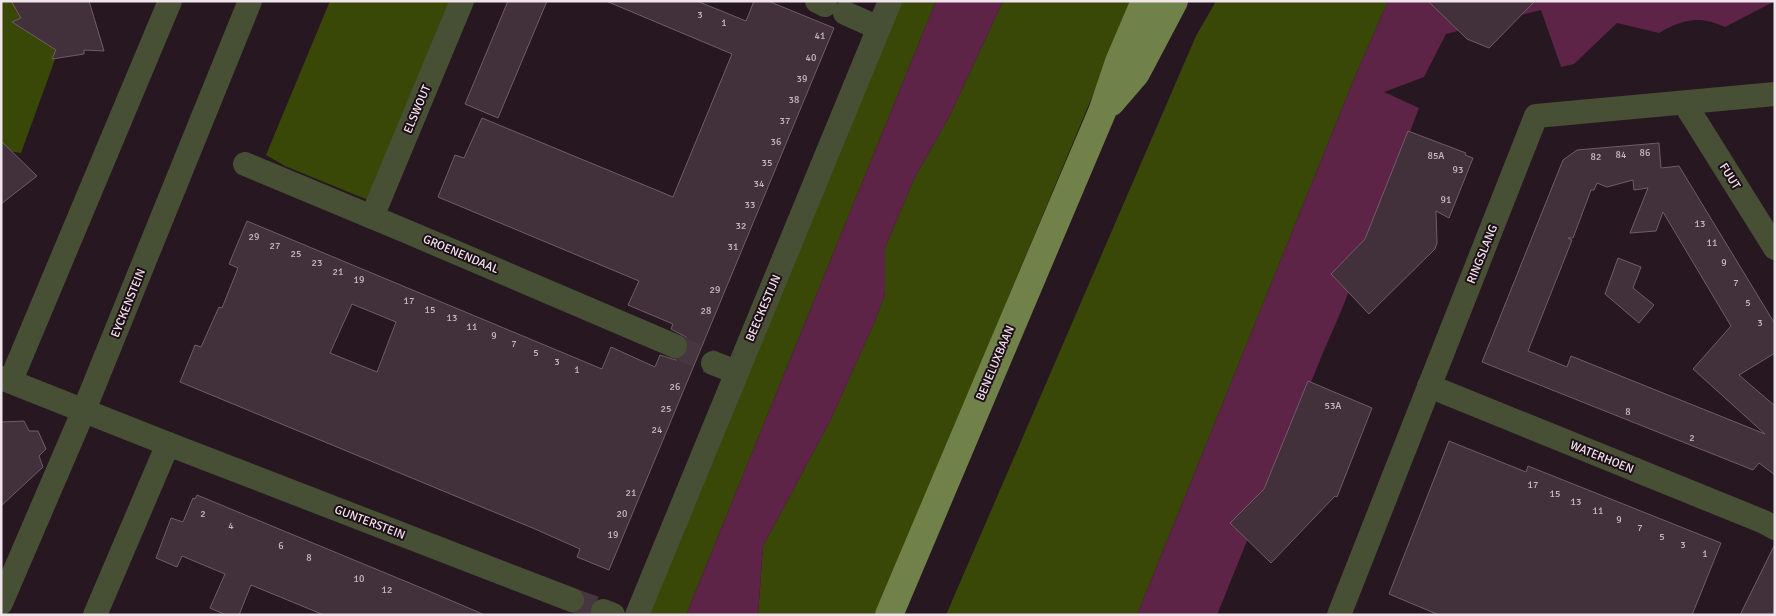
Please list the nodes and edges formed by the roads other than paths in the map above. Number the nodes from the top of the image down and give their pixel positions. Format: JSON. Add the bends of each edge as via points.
{"nodes":[{"id":1,"x":170,"y":1,"type":"edge"},
{"id":2,"x":250,"y":1,"type":"edge"},
{"id":3,"x":462,"y":1,"type":"edge"},
{"id":4,"x":890,"y":1,"type":"edge"},
{"id":5,"x":1145,"y":1,"type":"edge"},
{"id":6,"x":1174,"y":1,"type":"edge"},
{"id":7,"x":829,"y":6,"type":"edge"},
{"id":8,"x":879,"y":28,"type":"junction"},
{"id":9,"x":1775,"y":94,"type":"edge"},
{"id":10,"x":1685,"y":104,"type":"junction"},
{"id":11,"x":1102,"y":112,"type":"junction"},
{"id":12,"x":245,"y":164,"type":"dead end"},
{"id":13,"x":372,"y":217,"type":"junction"},
{"id":14,"x":1775,"y":248,"type":"edge"},
{"id":15,"x":675,"y":346,"type":"tunnel mouth"},
{"id":16,"x":713,"y":363,"type":"tunnel mouth"},
{"id":17,"x":736,"y":372,"type":"junction"},
{"id":18,"x":6,"y":379,"type":"edge"},
{"id":19,"x":1430,"y":386,"type":"junction"},
{"id":20,"x":84,"y":410,"type":"junction"},
{"id":21,"x":168,"y":444,"type":"junction"},
{"id":22,"x":1775,"y":528,"type":"edge"},
{"id":23,"x":572,"y":600,"type":"tunnel mouth"},
{"id":24,"x":1,"y":603,"type":"edge"},
{"id":25,"x":96,"y":615,"type":"edge"},
{"id":26,"x":637,"y":615,"type":"edge"},
{"id":27,"x":889,"y":615,"type":"edge"},
{"id":28,"x":1339,"y":615,"type":"edge"}],
"edges":[{"from":1,"to":18,"type":"street"},
{"from":2,"to":20,"type":"street","name":"EYCKENSTEIN"},
{"from":3,"to":13,"type":"street","name":"ELSWOUT"},
{"from":4,"to":8,"type":"street","name":"BEECKESTIJN"},
{"from":5,"to":11,"type":"main road","name":"BENELUXBAAN"},
{"from":6,"to":11,"type":"main road","name":"BENELUXBAAN","via":[[1136,74]]},
{"from":7,"to":8,"type":"street"},
{"from":8,"to":17,"type":"street","name":"BEECKESTIJN"},
{"from":9,"to":10,"type":"street","name":"RINGSLANG"},
{"from":10,"to":14,"type":"street","name":"FUUT"},
{"from":10,"to":19,"type":"street","name":"RINGSLANG","via":[[1536,116]]},
{"from":11,"to":27,"type":"main road","name":"BENELUXBAAN"},
{"from":12,"to":13,"type":"street","name":"GROENENDAAL"},
{"from":13,"to":15,"type":"street","name":"GROENENDAAL"},
{"from":16,"to":17,"type":"street"},
{"from":17,"to":26,"type":"street","name":"BEECKESTIJN"},
{"from":18,"to":20,"type":"street","name":"GUNTERSTEIN"},
{"from":19,"to":22,"type":"street","name":"WATERHOEN"},
{"from":19,"to":28,"type":"street","name":"RINGSLANG"},
{"from":20,"to":21,"type":"street","name":"GUNTERSTEIN"},
{"from":20,"to":24,"type":"street","name":"EYCKENSTEIN"},
{"from":21,"to":23,"type":"street","name":"GUNTERSTEIN"},
{"from":21,"to":25,"type":"street"}]}
